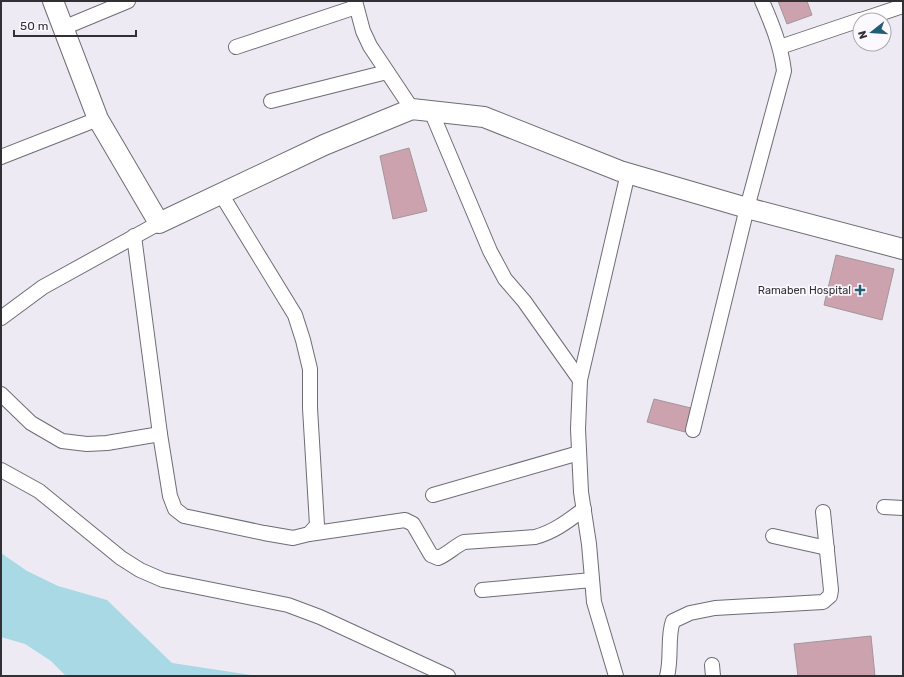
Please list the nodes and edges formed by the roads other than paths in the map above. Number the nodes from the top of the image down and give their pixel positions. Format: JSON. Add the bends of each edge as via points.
{"nodes":[{"id":1,"x":53,"y":1,"type":"edge"},
{"id":2,"x":128,"y":1,"type":"edge"},
{"id":3,"x":762,"y":1,"type":"edge"},
{"id":4,"x":355,"y":4,"type":"edge"},
{"id":5,"x":903,"y":6,"type":"edge"},
{"id":6,"x":885,"y":12,"type":"edge"},
{"id":7,"x":852,"y":23,"type":"edge"},
{"id":8,"x":63,"y":28,"type":"junction"},
{"id":9,"x":236,"y":47,"type":"dead end"},
{"id":10,"x":780,"y":47,"type":"junction"},
{"id":11,"x":387,"y":72,"type":"junction"},
{"id":12,"x":270,"y":101,"type":"dead end"},
{"id":13,"x":412,"y":109,"type":"junction"},
{"id":14,"x":432,"y":111,"type":"junction"},
{"id":15,"x":98,"y":119,"type":"junction"},
{"id":16,"x":1,"y":157,"type":"edge"},
{"id":17,"x":628,"y":173,"type":"junction"},
{"id":18,"x":221,"y":194,"type":"junction"},
{"id":19,"x":747,"y":208,"type":"junction"},
{"id":20,"x":159,"y":223,"type":"junction"},
{"id":21,"x":134,"y":236,"type":"junction"},
{"id":22,"x":903,"y":249,"type":"edge"},
{"id":23,"x":1,"y":318,"type":"edge"},
{"id":24,"x":580,"y":380,"type":"junction"},
{"id":25,"x":1,"y":394,"type":"edge"},
{"id":26,"x":693,"y":430,"type":"dead end"},
{"id":27,"x":160,"y":434,"type":"junction"},
{"id":28,"x":579,"y":453,"type":"junction"},
{"id":29,"x":1,"y":470,"type":"edge"},
{"id":30,"x":433,"y":495,"type":"dead end"},
{"id":31,"x":884,"y":507,"type":"dead end"},
{"id":32,"x":903,"y":508,"type":"edge"},
{"id":33,"x":584,"y":509,"type":"junction"},
{"id":34,"x":823,"y":512,"type":"dead end"},
{"id":35,"x":309,"y":534,"type":"junction"},
{"id":36,"x":773,"y":536,"type":"dead end"},
{"id":37,"x":827,"y":548,"type":"junction"},
{"id":38,"x":592,"y":580,"type":"junction"},
{"id":39,"x":482,"y":590,"type":"dead end"},
{"id":40,"x":448,"y":676,"type":"edge"},
{"id":41,"x":616,"y":676,"type":"edge"},
{"id":42,"x":666,"y":676,"type":"edge"}],
"edges":[{"from":1,"to":8,"type":"main road"},
{"from":2,"to":8,"type":"street"},
{"from":3,"to":10,"type":"street"},
{"from":4,"to":9,"type":"street"},
{"from":4,"to":11,"type":"street","via":[[370,46]]},
{"from":5,"to":6,"type":"street"},
{"from":7,"to":10,"type":"street"},
{"from":8,"to":15,"type":"main road"},
{"from":10,"to":19,"type":"street","via":[[784,71]]},
{"from":11,"to":12,"type":"street"},
{"from":11,"to":13,"type":"street"},
{"from":13,"to":14,"type":"main road"},
{"from":13,"to":18,"type":"main road","via":[[324,145]]},
{"from":14,"to":17,"type":"main road","via":[[484,117]]},
{"from":14,"to":24,"type":"street","via":[[490,250],[505,279],[524,301]]},
{"from":15,"to":16,"type":"street"},
{"from":15,"to":20,"type":"main road"},
{"from":17,"to":19,"type":"main road"},
{"from":17,"to":24,"type":"street"},
{"from":18,"to":20,"type":"main road"},
{"from":18,"to":35,"type":"street","via":[[295,315],[303,340],[310,369],[317,526]]},
{"from":19,"to":22,"type":"main road"},
{"from":19,"to":26,"type":"street"},
{"from":20,"to":21,"type":"street"},
{"from":21,"to":23,"type":"street","via":[[43,287]]},
{"from":21,"to":27,"type":"street"},
{"from":24,"to":28,"type":"street"},
{"from":25,"to":27,"type":"street","via":[[31,423],[62,440],[87,444],[107,443]]},
{"from":27,"to":35,"type":"street","via":[[170,496],[175,509],[184,516],[293,538]]},
{"from":28,"to":30,"type":"street"},
{"from":28,"to":33,"type":"street"},
{"from":29,"to":40,"type":"street","via":[[39,491],[140,570],[162,580],[288,605],[320,617]]},
{"from":31,"to":32,"type":"street"},
{"from":33,"to":35,"type":"street","via":[[546,534],[464,542],[438,558],[432,555],[413,524],[405,520]]},
{"from":33,"to":38,"type":"street"},
{"from":34,"to":37,"type":"street"},
{"from":36,"to":37,"type":"street"},
{"from":37,"to":42,"type":"street","via":[[831,590],[830,596],[823,602],[715,608],[690,613],[673,620],[670,627],[670,662]]},
{"from":38,"to":39,"type":"street"},
{"from":38,"to":41,"type":"street","via":[[594,602]]}]}
